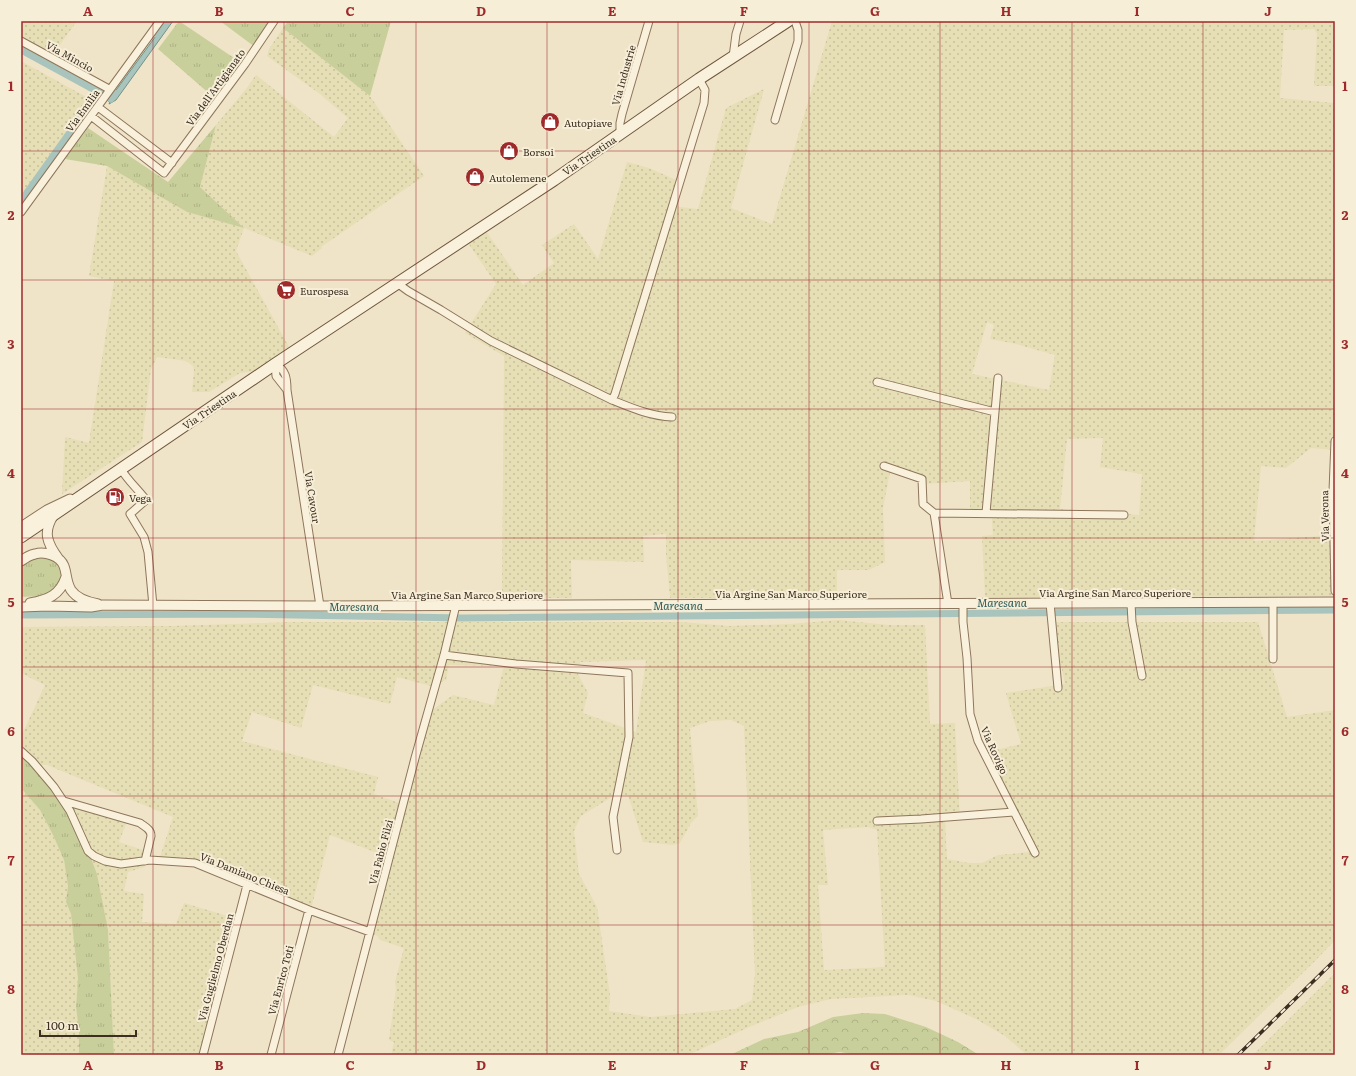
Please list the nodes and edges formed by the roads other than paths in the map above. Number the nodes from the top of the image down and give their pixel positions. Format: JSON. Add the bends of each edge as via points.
{"nodes":[{"id":1,"x":160,"y":21,"type":"edge"},
{"id":2,"x":274,"y":21,"type":"edge"},
{"id":3,"x":649,"y":21,"type":"edge"},
{"id":4,"x":740,"y":21,"type":"edge"},
{"id":5,"x":788,"y":21,"type":"edge"},
{"id":6,"x":795,"y":21,"type":"edge"},
{"id":7,"x":21,"y":41,"type":"edge"},
{"id":8,"x":733,"y":57,"type":"junction"},
{"id":9,"x":700,"y":79,"type":"junction"},
{"id":10,"x":106,"y":94,"type":"junction"},
{"id":11,"x":98,"y":107,"type":"junction"},
{"id":12,"x":91,"y":116,"type":"junction"},
{"id":13,"x":775,"y":120,"type":"dead end"},
{"id":14,"x":620,"y":134,"type":"junction"},
{"id":15,"x":172,"y":163,"type":"junction"},
{"id":16,"x":21,"y":212,"type":"edge"},
{"id":17,"x":397,"y":283,"type":"junction"},
{"id":18,"x":275,"y":364,"type":"junction"},
{"id":19,"x":998,"y":378,"type":"dead end"},
{"id":20,"x":877,"y":382,"type":"dead end"},
{"id":21,"x":612,"y":400,"type":"junction"},
{"id":22,"x":995,"y":412,"type":"junction"},
{"id":23,"x":672,"y":417,"type":"dead end"},
{"id":24,"x":1335,"y":441,"type":"edge"},
{"id":25,"x":884,"y":466,"type":"dead end"},
{"id":26,"x":121,"y":470,"type":"junction"},
{"id":27,"x":96,"y":486,"type":"junction"},
{"id":28,"x":934,"y":512,"type":"junction"},
{"id":29,"x":986,"y":513,"type":"junction"},
{"id":30,"x":1124,"y":515,"type":"dead end"},
{"id":31,"x":53,"y":516,"type":"junction"},
{"id":32,"x":21,"y":527,"type":"edge"},
{"id":33,"x":21,"y":537,"type":"edge"},
{"id":34,"x":59,"y":559,"type":"junction"},
{"id":35,"x":21,"y":560,"type":"edge"},
{"id":36,"x":66,"y":577,"type":"junction"},
{"id":37,"x":1335,"y":591,"type":"edge"},
{"id":38,"x":21,"y":600,"type":"edge"},
{"id":39,"x":39,"y":602,"type":"junction"},
{"id":40,"x":1335,"y":602,"type":"edge"},
{"id":41,"x":21,"y":604,"type":"edge"},
{"id":42,"x":948,"y":604,"type":"junction"},
{"id":43,"x":1273,"y":604,"type":"junction"},
{"id":44,"x":103,"y":605,"type":"junction"},
{"id":45,"x":1050,"y":605,"type":"junction"},
{"id":46,"x":1131,"y":605,"type":"junction"},
{"id":47,"x":153,"y":606,"type":"junction"},
{"id":48,"x":320,"y":606,"type":"junction"},
{"id":49,"x":963,"y":606,"type":"junction"},
{"id":50,"x":21,"y":607,"type":"edge"},
{"id":51,"x":455,"y":607,"type":"junction"},
{"id":52,"x":444,"y":655,"type":"junction"},
{"id":53,"x":1273,"y":659,"type":"dead end"},
{"id":54,"x":1142,"y":676,"type":"dead end"},
{"id":55,"x":1058,"y":688,"type":"dead end"},
{"id":56,"x":21,"y":752,"type":"edge"},
{"id":57,"x":64,"y":801,"type":"junction"},
{"id":58,"x":1014,"y":812,"type":"junction"},
{"id":59,"x":877,"y":821,"type":"dead end"},
{"id":60,"x":617,"y":850,"type":"dead end"},
{"id":61,"x":1035,"y":853,"type":"dead end"},
{"id":62,"x":145,"y":861,"type":"junction"},
{"id":63,"x":247,"y":885,"type":"junction"},
{"id":64,"x":309,"y":910,"type":"junction"},
{"id":65,"x":370,"y":932,"type":"junction"},
{"id":66,"x":203,"y":1055,"type":"edge"},
{"id":67,"x":270,"y":1055,"type":"edge"},
{"id":68,"x":338,"y":1055,"type":"edge"}],
"edges":[{"from":1,"to":10,"type":"street","name":"Via Emilia"},
{"from":2,"to":15,"type":"street","name":"Via dell'Artigianato"},
{"from":3,"to":14,"type":"street","name":"Via Industrie","via":[[621,118]]},
{"from":4,"to":8,"type":"street"},
{"from":5,"to":8,"type":"main road","name":"Via Triestina"},
{"from":6,"to":13,"type":"street","via":[[798,41]]},
{"from":7,"to":10,"type":"street","name":"Via Mincio"},
{"from":8,"to":9,"type":"main road","name":"Via Triestina"},
{"from":9,"to":14,"type":"main road","name":"Via Triestina"},
{"from":9,"to":21,"type":"street","via":[[705,90],[702,108]]},
{"from":10,"to":11,"type":"street","name":"Via Emilia"},
{"from":11,"to":12,"type":"street","name":"Via Emilia"},
{"from":11,"to":15,"type":"street"},
{"from":12,"to":15,"type":"street","via":[[164,173]]},
{"from":12,"to":16,"type":"street","name":"Via Emilia"},
{"from":14,"to":17,"type":"main road","name":"Via Triestina"},
{"from":17,"to":18,"type":"main road","name":"Via Triestina"},
{"from":17,"to":21,"type":"street","via":[[491,341]]},
{"from":18,"to":26,"type":"main road","name":"Via Triestina"},
{"from":18,"to":48,"type":"street","name":"Via Cavour","via":[[276,376],[287,390]]},
{"from":19,"to":22,"type":"street"},
{"from":20,"to":22,"type":"street"},
{"from":21,"to":23,"type":"street","via":[[639,411]]},
{"from":22,"to":29,"type":"street"},
{"from":24,"to":37,"type":"street","name":"Via Verona"},
{"from":25,"to":28,"type":"street","via":[[922,479],[923,504]]},
{"from":26,"to":27,"type":"main road","name":"Via Triestina"},
{"from":26,"to":47,"type":"street","via":[[146,500],[130,514],[144,537],[148,552]]},
{"from":27,"to":31,"type":"main road","name":"Via Triestina"},
{"from":27,"to":32,"type":"street","via":[[47,510]]},
{"from":28,"to":29,"type":"street"},
{"from":28,"to":42,"type":"street"},
{"from":29,"to":30,"type":"street"},
{"from":31,"to":33,"type":"main road","name":"Via Triestina"},
{"from":31,"to":34,"type":"street","via":[[47,526],[47,536]]},
{"from":34,"to":35,"type":"street","via":[[36,553]]},
{"from":34,"to":36,"type":"street","via":[[64,565]]},
{"from":36,"to":39,"type":"street","via":[[60,590]]},
{"from":36,"to":44,"type":"street","via":[[75,595]]},
{"from":38,"to":39,"type":"street"},
{"from":39,"to":41,"type":"street"},
{"from":39,"to":44,"type":"street","via":[[91,607]]},
{"from":39,"to":50,"type":"street"},
{"from":40,"to":43,"type":"street","name":"Via Argine San Marco Superiore"},
{"from":42,"to":49,"type":"street","name":"Via Argine San Marco Superiore"},
{"from":42,"to":51,"type":"street","name":"Via Argine San Marco Superiore"},
{"from":43,"to":46,"type":"street","name":"Via Argine San Marco Superiore"},
{"from":43,"to":53,"type":"street"},
{"from":44,"to":47,"type":"street","name":"Via Argine San Marco Superiore"},
{"from":45,"to":46,"type":"street","name":"Via Argine San Marco Superiore"},
{"from":45,"to":49,"type":"street","name":"Via Argine San Marco Superiore"},
{"from":45,"to":55,"type":"street"},
{"from":46,"to":54,"type":"street"},
{"from":47,"to":48,"type":"street","name":"Via Argine San Marco Superiore"},
{"from":48,"to":51,"type":"street","name":"Via Argine San Marco Superiore"},
{"from":49,"to":58,"type":"street","name":"Via Rovigo","via":[[970,714],[978,741]]},
{"from":51,"to":52,"type":"street","name":"Via Fabio Filzi"},
{"from":52,"to":60,"type":"street","via":[[628,673],[629,737],[613,817]]},
{"from":52,"to":65,"type":"street","name":"Via Fabio Filzi"},
{"from":56,"to":57,"type":"street","name":"Via Damiano Chiesa","via":[[32,761]]},
{"from":57,"to":62,"type":"street","name":"Via Damiano Chiesa","via":[[88,851],[94,856],[121,864]]},
{"from":57,"to":62,"type":"street","via":[[140,823],[148,828],[151,836]]},
{"from":58,"to":59,"type":"street"},
{"from":58,"to":61,"type":"street","name":"Via Rovigo"},
{"from":62,"to":63,"type":"street","name":"Via Damiano Chiesa","via":[[195,863]]},
{"from":63,"to":64,"type":"street","name":"Via Damiano Chiesa"},
{"from":63,"to":66,"type":"street","name":"Via Guglielmo Oberdan"},
{"from":64,"to":65,"type":"street","name":"Via Damiano Chiesa"},
{"from":64,"to":67,"type":"street","name":"Via Enrico Toti"},
{"from":65,"to":68,"type":"street","name":"Via Fabio Filzi"}]}
